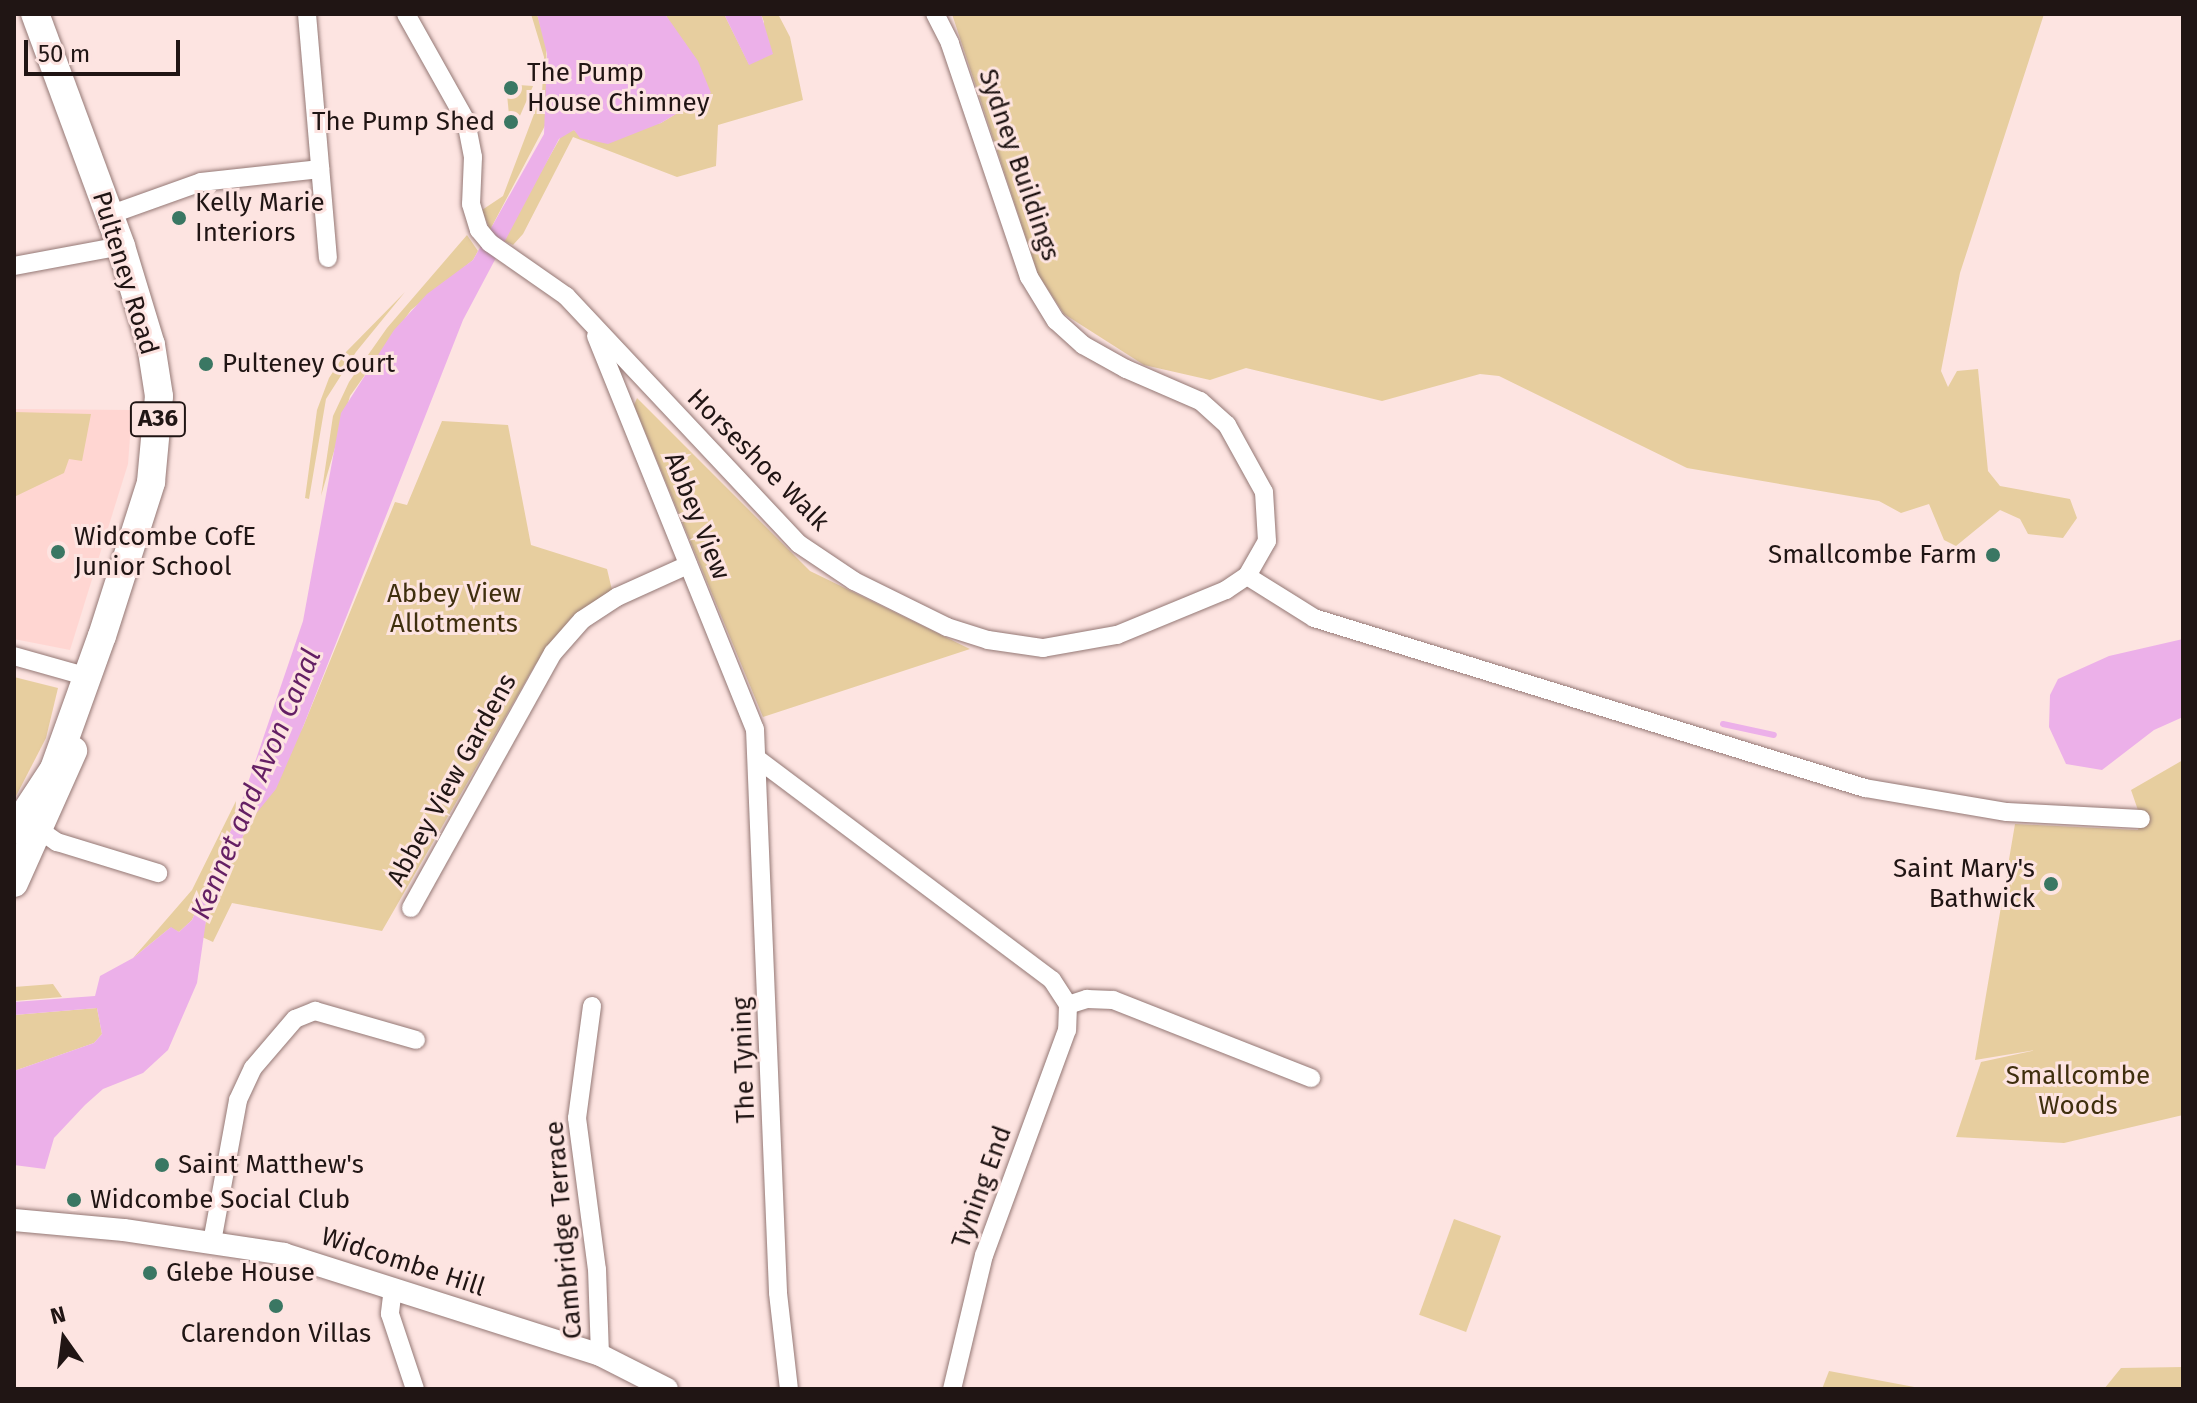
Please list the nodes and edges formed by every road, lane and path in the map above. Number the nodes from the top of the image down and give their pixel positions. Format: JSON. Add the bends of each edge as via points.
{"nodes":[{"id":1,"x":35,"y":14,"type":"edge"},
{"id":2,"x":307,"y":14,"type":"edge"},
{"id":3,"x":406,"y":14,"type":"edge"},
{"id":4,"x":935,"y":14,"type":"edge"},
{"id":5,"x":320,"y":169,"type":"junction"},
{"id":6,"x":109,"y":215,"type":"junction"},
{"id":7,"x":121,"y":246,"type":"junction"},
{"id":8,"x":328,"y":258,"type":"dead end"},
{"id":9,"x":14,"y":266,"type":"edge"},
{"id":10,"x":591,"y":323,"type":"junction"},
{"id":11,"x":688,"y":565,"type":"junction"},
{"id":12,"x":1247,"y":576,"type":"junction"},
{"id":13,"x":14,"y":656,"type":"edge"},
{"id":14,"x":88,"y":677,"type":"junction"},
{"id":15,"x":755,"y":729,"type":"joint"},
{"id":16,"x":759,"y":760,"type":"junction"},
{"id":17,"x":2141,"y":819,"type":"dead end"},
{"id":18,"x":26,"y":827,"type":"edge"},
{"id":19,"x":158,"y":873,"type":"dead end"},
{"id":20,"x":14,"y":883,"type":"edge"},
{"id":21,"x":411,"y":908,"type":"dead end"},
{"id":22,"x":1068,"y":1005,"type":"junction"},
{"id":23,"x":592,"y":1006,"type":"dead end"},
{"id":24,"x":416,"y":1040,"type":"dead end"},
{"id":25,"x":1311,"y":1078,"type":"dead end"},
{"id":26,"x":14,"y":1220,"type":"edge"},
{"id":27,"x":212,"y":1242,"type":"junction"},
{"id":28,"x":393,"y":1288,"type":"junction"},
{"id":29,"x":600,"y":1355,"type":"junction"},
{"id":30,"x":639,"y":1382,"type":"edge"},
{"id":31,"x":415,"y":1389,"type":"edge"},
{"id":32,"x":667,"y":1389,"type":"edge"},
{"id":33,"x":789,"y":1389,"type":"edge"},
{"id":34,"x":952,"y":1389,"type":"edge"}],
"edges":[{"from":1,"to":6,"type":"main road","name":"Pulteney Road","number":"A36"},
{"from":2,"to":5,"type":"street"},
{"from":3,"to":10,"type":"street","name":"Horseshoe Walk","via":[[466,121],[473,157],[471,204],[479,230],[534,270]]},
{"from":4,"to":12,"type":"street","name":"Sydney Buildings","via":[[950,43],[1029,277],[1056,321],[1083,345],[1200,401],[1227,425],[1250,459],[1269,515],[1259,562]]},
{"from":5,"to":6,"type":"street","via":[[201,182]]},
{"from":5,"to":8,"type":"street"},
{"from":6,"to":7,"type":"main road","name":"Pulteney Road","number":"A36"},
{"from":7,"to":9,"type":"street"},
{"from":7,"to":14,"type":"main road","name":"Pulteney Road","number":"A36","via":[[151,345],[159,396],[156,442],[151,482]]},
{"from":10,"to":11,"type":"street","name":"Abbey View"},
{"from":10,"to":12,"type":"street","name":"Horseshoe Walk","via":[[799,544],[854,581],[947,627],[1013,645],[1077,645],[1180,610]]},
{"from":11,"to":15,"type":"street","name":"Abbey View"},
{"from":11,"to":21,"type":"street","name":"Abbey View Gardens","via":[[617,597],[582,620],[553,653]]},
{"from":12,"to":17,"type":"street","via":[[1314,618],[1865,788],[2007,812]]},
{"from":13,"to":14,"type":"street"},
{"from":14,"to":18,"type":"main road","name":"Pulteney Road","number":"A36"},
{"from":15,"to":16,"type":"street","name":"The Tyning"},
{"from":16,"to":22,"type":"street","via":[[1052,980]]},
{"from":16,"to":33,"type":"street","name":"The Tyning","via":[[778,1293]]},
{"from":18,"to":19,"type":"street"},
{"from":18,"to":20,"type":"main road","name":"Pulteney Road"},
{"from":22,"to":25,"type":"street","via":[[1113,1000]]},
{"from":22,"to":34,"type":"street","name":"Tyning End","via":[[1067,1030],[984,1255]]},
{"from":23,"to":29,"type":"street","name":"Cambridge Terrace","via":[[577,1118],[597,1269]]},
{"from":24,"to":27,"type":"street","via":[[315,1011],[295,1019],[253,1068],[238,1100]]},
{"from":26,"to":27,"type":"street","name":"Widcombe Hill"},
{"from":27,"to":28,"type":"street","name":"Widcombe Hill","via":[[284,1254]]},
{"from":28,"to":29,"type":"street","name":"Widcombe Hill"},
{"from":28,"to":31,"type":"street","via":[[390,1314]]},
{"from":29,"to":30,"type":"street","name":"Widcombe Hill"},
{"from":30,"to":32,"type":"street","name":"Widcombe Hill"}]}
